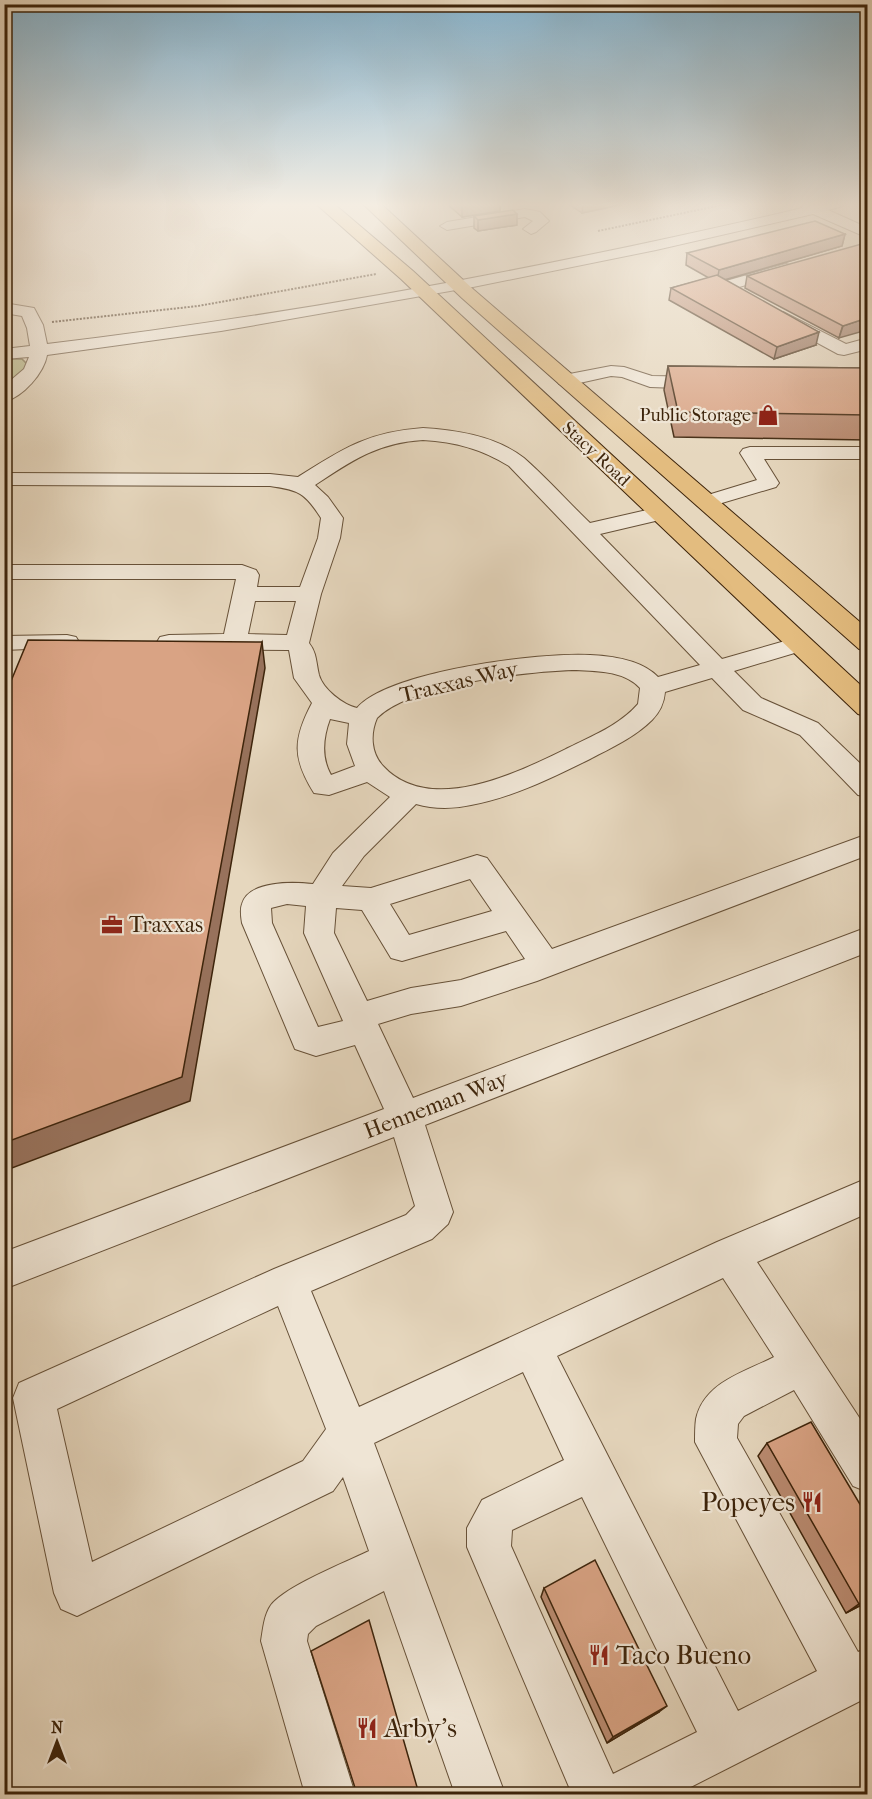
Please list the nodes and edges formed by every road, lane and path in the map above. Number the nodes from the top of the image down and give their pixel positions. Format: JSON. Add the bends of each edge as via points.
{"nodes":[{"id":1,"x":317,"y":287,"type":"edge"},
{"id":2,"x":419,"y":287,"type":"edge"},
{"id":3,"x":436,"y":287,"type":"edge"},
{"id":4,"x":470,"y":287,"type":"edge"},
{"id":5,"x":727,"y":287,"type":"edge"},
{"id":6,"x":424,"y":292,"type":"junction"},
{"id":7,"x":745,"y":296,"type":"edge"},
{"id":8,"x":765,"y":307,"type":"edge"},
{"id":9,"x":4,"y":308,"type":"edge"},
{"id":10,"x":45,"y":334,"type":"junction"},
{"id":11,"x":15,"y":335,"type":"dead end"},
{"id":12,"x":867,"y":343,"type":"edge"},
{"id":13,"x":4,"y":354,"type":"edge"},
{"id":14,"x":566,"y":380,"type":"junction"},
{"id":15,"x":727,"y":383,"type":"edge"},
{"id":16,"x":4,"y":396,"type":"edge"},
{"id":17,"x":867,"y":453,"type":"edge"},
{"id":18,"x":4,"y":479,"type":"edge"},
{"id":19,"x":303,"y":484,"type":"junction"},
{"id":20,"x":705,"y":502,"type":"junction"},
{"id":21,"x":660,"y":513,"type":"junction"},
{"id":22,"x":585,"y":531,"type":"junction"},
{"id":23,"x":4,"y":572,"type":"edge"},
{"id":24,"x":245,"y":594,"type":"junction"},
{"id":25,"x":309,"y":594,"type":"junction"},
{"id":26,"x":236,"y":641,"type":"junction"},
{"id":27,"x":85,"y":642,"type":"edge"},
{"id":28,"x":143,"y":642,"type":"edge"},
{"id":29,"x":4,"y":643,"type":"edge"},
{"id":30,"x":867,"y":643,"type":"edge"},
{"id":31,"x":297,"y":644,"type":"junction"},
{"id":32,"x":799,"y":644,"type":"junction"},
{"id":33,"x":718,"y":669,"type":"junction"},
{"id":34,"x":653,"y":687,"type":"junction"},
{"id":35,"x":326,"y":701,"type":"junction"},
{"id":36,"x":867,"y":708,"type":"edge"},
{"id":37,"x":363,"y":718,"type":"junction"},
{"id":38,"x":371,"y":770,"type":"junction"},
{"id":39,"x":867,"y":788,"type":"edge"},
{"id":40,"x":410,"y":794,"type":"junction"},
{"id":41,"x":867,"y":844,"type":"edge"},
{"id":42,"x":323,"y":897,"type":"junction"},
{"id":43,"x":371,"y":899,"type":"junction"},
{"id":44,"x":513,"y":917,"type":"junction"},
{"id":45,"x":864,"y":946,"type":"edge"},
{"id":46,"x":546,"y":965,"type":"junction"},
{"id":47,"x":359,"y":1023,"type":"junction"},
{"id":48,"x":405,"y":1117,"type":"junction"},
{"id":49,"x":867,"y":1194,"type":"edge"},
{"id":50,"x":730,"y":1255,"type":"junction"},
{"id":51,"x":4,"y":1271,"type":"edge"},
{"id":52,"x":288,"y":1282,"type":"junction"},
{"id":53,"x":532,"y":1348,"type":"junction"},
{"id":54,"x":802,"y":1365,"type":"junction"},
{"id":55,"x":349,"y":1433,"type":"junction"},
{"id":56,"x":591,"y":1470,"type":"junction"},
{"id":57,"x":867,"y":1471,"type":"edge"},
{"id":58,"x":396,"y":1561,"type":"junction"},
{"id":59,"x":858,"y":1676,"type":"edge"},
{"id":60,"x":727,"y":1741,"type":"junction"},
{"id":61,"x":330,"y":1794,"type":"edge"},
{"id":62,"x":480,"y":1794,"type":"edge"},
{"id":63,"x":597,"y":1794,"type":"edge"},
{"id":64,"x":626,"y":1794,"type":"edge"}],
"edges":[{"from":1,"to":10,"type":"path"},
{"from":2,"to":6,"type":"main road","name":"Stacy Road"},
{"from":3,"to":6,"type":"street"},
{"from":4,"to":14,"type":"main road","name":"Stacy Road"},
{"from":5,"to":7,"type":"street"},
{"from":6,"to":10,"type":"street","via":[[216,327]]},
{"from":6,"to":21,"type":"main road","name":"Stacy Road"},
{"from":8,"to":12,"type":"street","via":[[844,350]]},
{"from":9,"to":10,"type":"street","via":[[28,312]]},
{"from":10,"to":11,"type":"street"},
{"from":10,"to":13,"type":"street"},
{"from":10,"to":16,"type":"street","via":[[38,363]]},
{"from":14,"to":15,"type":"street","via":[[618,372],[668,383]]},
{"from":14,"to":20,"type":"main road","name":"Stacy Road"},
{"from":17,"to":20,"type":"street","via":[[750,453],[769,483]]},
{"from":18,"to":19,"type":"street","via":[[270,480]]},
{"from":19,"to":22,"type":"street","via":[[366,445],[405,436],[460,438],[484,444],[516,462]]},
{"from":19,"to":25,"type":"street","via":[[332,518]]},
{"from":20,"to":21,"type":"main road"},
{"from":20,"to":30,"type":"main road","name":"Stacy Road"},
{"from":21,"to":22,"type":"street"},
{"from":21,"to":32,"type":"main road","name":"Stacy Road"},
{"from":22,"to":33,"type":"street"},
{"from":23,"to":24,"type":"street","via":[[242,572],[248,575]]},
{"from":24,"to":25,"type":"street"},
{"from":24,"to":26,"type":"street"},
{"from":25,"to":31,"type":"street"},
{"from":26,"to":28,"type":"street"},
{"from":26,"to":31,"type":"street"},
{"from":27,"to":29,"type":"street"},
{"from":31,"to":35,"type":"street","via":[[307,678]]},
{"from":32,"to":33,"type":"street"},
{"from":32,"to":36,"type":"main road","name":"Stacy Road"},
{"from":33,"to":34,"type":"street"},
{"from":33,"to":39,"type":"street","via":[[765,713],[809,729]]},
{"from":34,"to":37,"type":"street","name":"Traxxas Way","via":[[640,675],[616,666],[588,663],[512,668],[412,690],[389,698]]},
{"from":34,"to":40,"type":"street","via":[[650,705],[630,725],[523,781],[477,795],[444,798]]},
{"from":35,"to":37,"type":"street","via":[[340,713]]},
{"from":35,"to":38,"type":"street","via":[[310,736],[317,777],[329,786]]},
{"from":37,"to":38,"type":"street","via":[[359,738]]},
{"from":38,"to":40,"type":"street","via":[[389,786]]},
{"from":40,"to":42,"type":"street","via":[[343,861]]},
{"from":41,"to":46,"type":"street"},
{"from":42,"to":43,"type":"street"},
{"from":42,"to":47,"type":"street","via":[[319,933]]},
{"from":42,"to":47,"type":"street","via":[[287,892],[262,899],[256,905],[257,923],[307,1039],[316,1042]]},
{"from":43,"to":44,"type":"street","via":[[477,866]]},
{"from":43,"to":44,"type":"street","via":[[402,949]]},
{"from":44,"to":46,"type":"street"},
{"from":45,"to":48,"type":"street","name":"Henneman Way"},
{"from":46,"to":47,"type":"street","via":[[461,993],[411,1001]]},
{"from":47,"to":48,"type":"street"},
{"from":48,"to":51,"type":"street","name":"Henneman Way"},
{"from":48,"to":52,"type":"street","via":[[435,1212],[419,1227]]},
{"from":49,"to":50,"type":"street"},
{"from":50,"to":53,"type":"street"},
{"from":50,"to":54,"type":"street"},
{"from":52,"to":55,"type":"street"},
{"from":52,"to":55,"type":"street","via":[[34,1398],[77,1593],[318,1476]]},
{"from":53,"to":55,"type":"street"},
{"from":53,"to":56,"type":"street"},
{"from":54,"to":57,"type":"street"},
{"from":54,"to":59,"type":"street","via":[[729,1401],[717,1418],[716,1442]]},
{"from":55,"to":58,"type":"street"},
{"from":56,"to":60,"type":"street"},
{"from":56,"to":63,"type":"street","via":[[497,1515],[489,1528],[489,1547]]},
{"from":58,"to":61,"type":"street","via":[[300,1610],[287,1622],[284,1641]]},
{"from":58,"to":62,"type":"street"},
{"from":59,"to":60,"type":"street"},
{"from":60,"to":64,"type":"street"}]}
